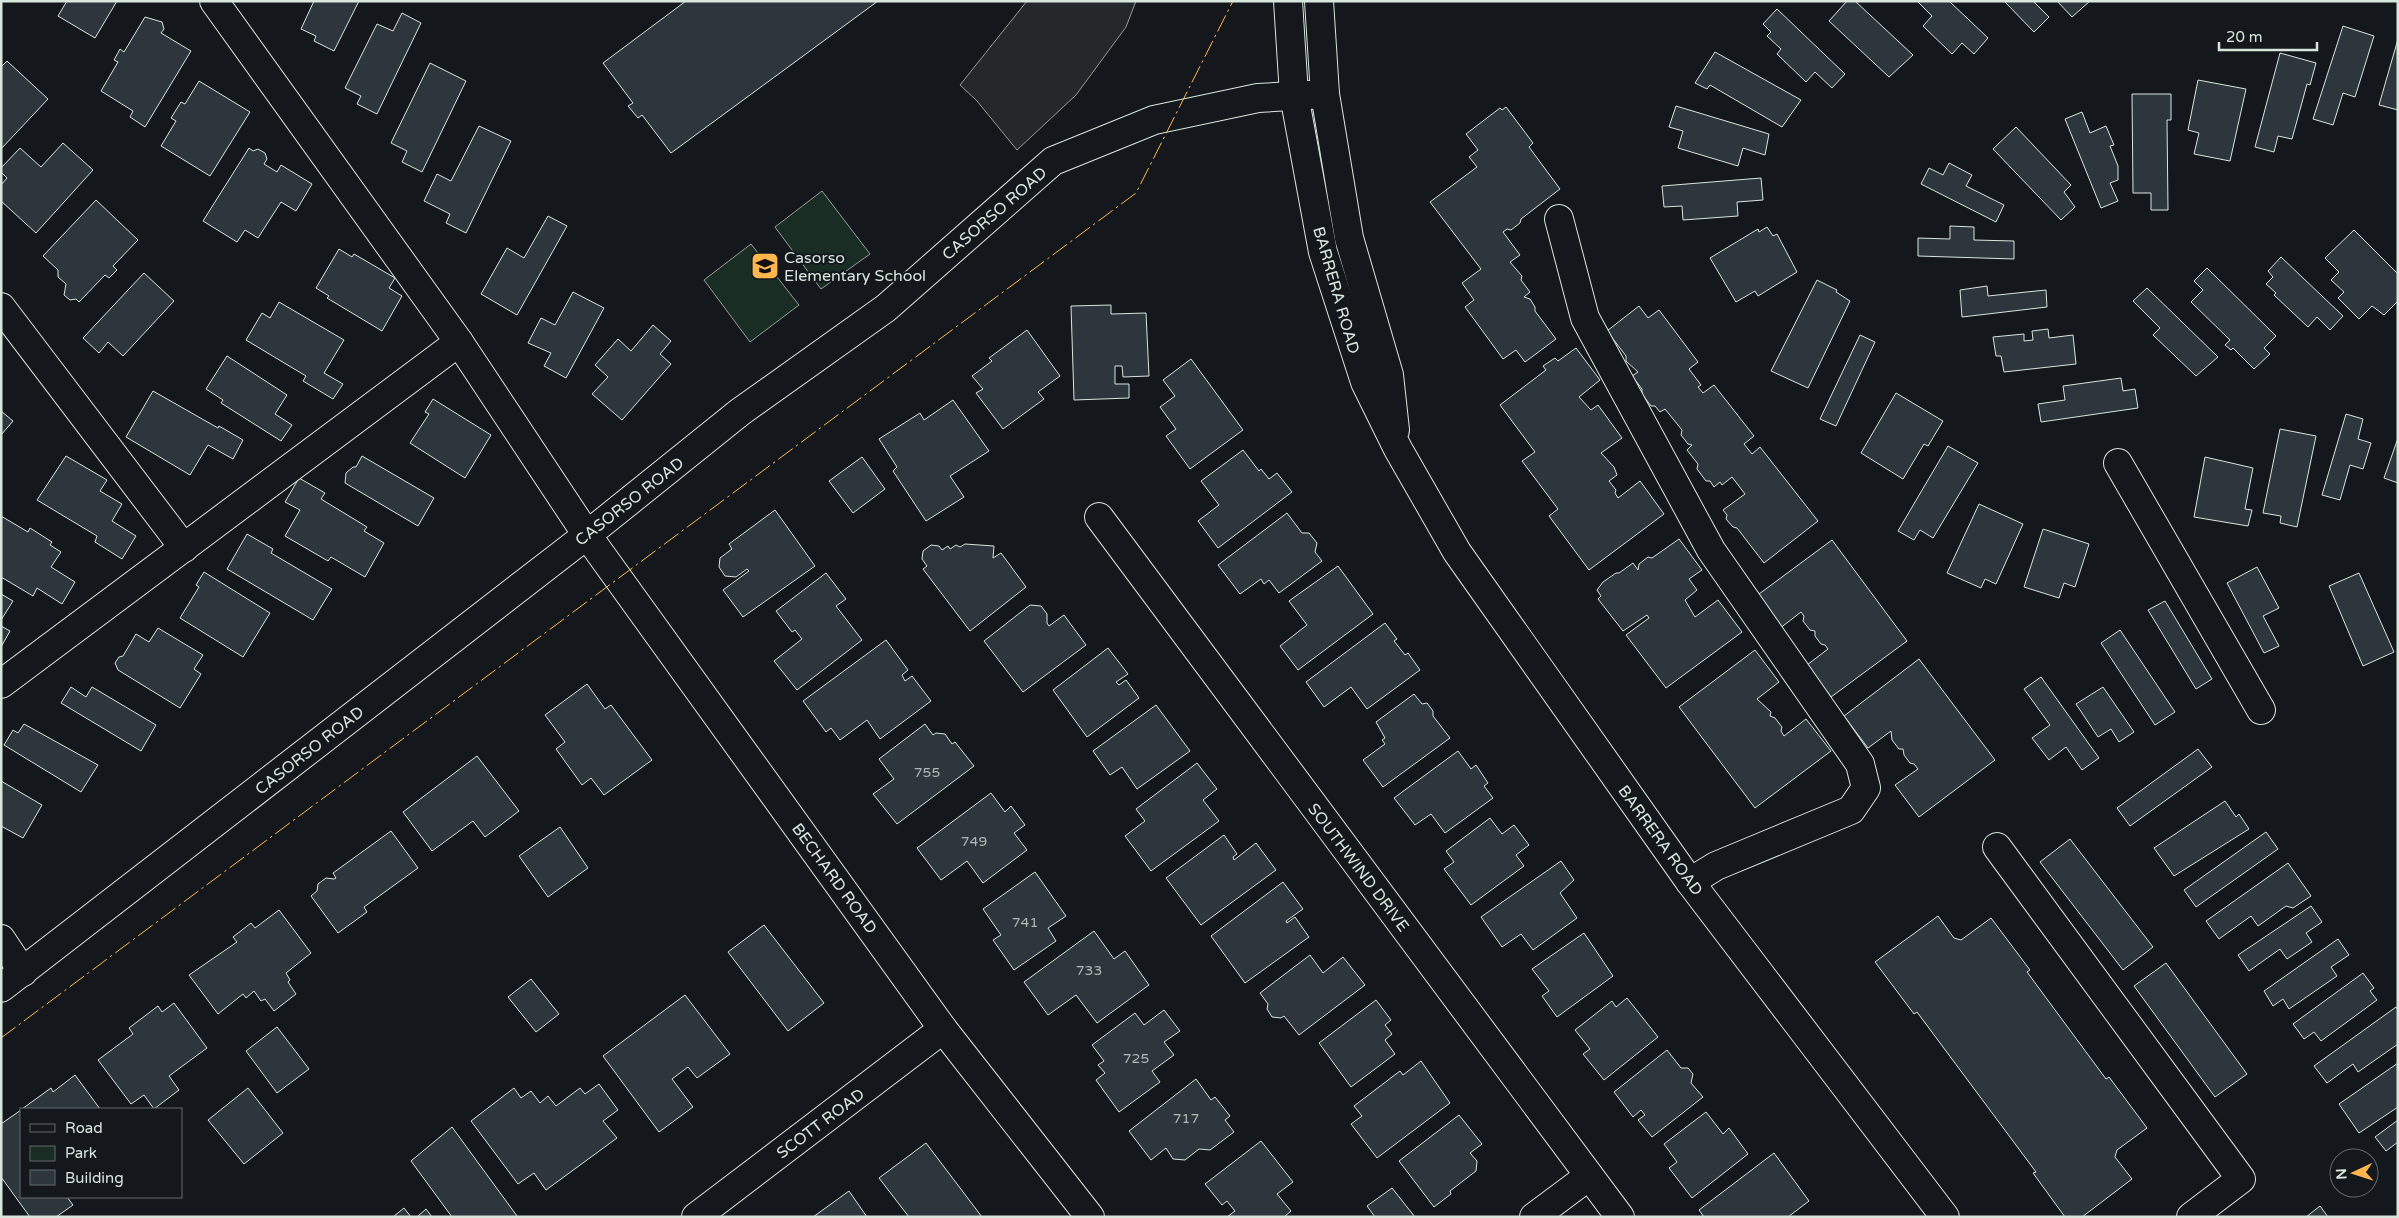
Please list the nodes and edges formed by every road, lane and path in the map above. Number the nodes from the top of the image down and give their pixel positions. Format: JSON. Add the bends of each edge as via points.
{"nodes":[{"id":1,"x":214,"y":1,"type":"edge"},
{"id":2,"x":1288,"y":1,"type":"edge"},
{"id":3,"x":1319,"y":1,"type":"edge"},
{"id":4,"x":1325,"y":94,"type":"junction"},
{"id":5,"x":1294,"y":95,"type":"junction"},
{"id":6,"x":1559,"y":219,"type":"dead end"},
{"id":7,"x":1,"y":307,"type":"edge"},
{"id":8,"x":459,"y":342,"type":"junction"},
{"id":9,"x":1398,"y":449,"type":"junction"},
{"id":10,"x":2118,"y":463,"type":"dead end"},
{"id":11,"x":1099,"y":517,"type":"dead end"},
{"id":12,"x":587,"y":534,"type":"junction"},
{"id":13,"x":184,"y":548,"type":"junction"},
{"id":14,"x":1,"y":684,"type":"edge"},
{"id":15,"x":2261,"y":710,"type":"dead end"},
{"id":16,"x":1996,"y":847,"type":"dead end"},
{"id":17,"x":1690,"y":882,"type":"junction"},
{"id":18,"x":1,"y":939,"type":"edge"},
{"id":19,"x":22,"y":972,"type":"junction"},
{"id":20,"x":1,"y":988,"type":"edge"},
{"id":21,"x":943,"y":1029,"type":"junction"},
{"id":22,"x":1589,"y":1176,"type":"junction"},
{"id":23,"x":696,"y":1217,"type":"edge"},
{"id":24,"x":1090,"y":1217,"type":"edge"},
{"id":25,"x":1534,"y":1217,"type":"edge"},
{"id":26,"x":1620,"y":1217,"type":"edge"},
{"id":27,"x":1945,"y":1217,"type":"edge"},
{"id":28,"x":2191,"y":1217,"type":"edge"}],
"edges":[{"from":1,"to":8,"type":"street","name":"BECHARD ROAD"},
{"from":2,"to":5,"type":"street"},
{"from":3,"to":4,"type":"street"},
{"from":4,"to":5,"type":"street","name":"CASORSO ROAD"},
{"from":4,"to":9,"type":"street","name":"BARRERA ROAD","via":[[1349,238],[1389,376]]},
{"from":5,"to":9,"type":"street","name":"BARRERA ROAD","via":[[1323,252],[1365,382]]},
{"from":5,"to":12,"type":"street","name":"CASORSO ROAD","via":[[1258,98],[1154,120],[1053,161],[886,308],[740,412]]},
{"from":6,"to":17,"type":"street","via":[[1585,318],[1711,550],[1860,764],[1866,788],[1851,810],[1716,866]]},
{"from":7,"to":13,"type":"street"},
{"from":8,"to":12,"type":"street","name":"BECHARD ROAD"},
{"from":8,"to":13,"type":"street"},
{"from":9,"to":17,"type":"street","name":"BARRERA ROAD","via":[[1457,552]]},
{"from":10,"to":15,"type":"street"},
{"from":11,"to":22,"type":"street","name":"SOUTHWIND DRIVE"},
{"from":12,"to":19,"type":"street","name":"CASORSO ROAD"},
{"from":12,"to":21,"type":"street","name":"BECHARD ROAD"},
{"from":13,"to":14,"type":"street"},
{"from":16,"to":28,"type":"street","via":[[2241,1179]]},
{"from":17,"to":27,"type":"street","name":"BARRERA ROAD"},
{"from":18,"to":19,"type":"street"},
{"from":19,"to":20,"type":"street","name":"CASORSO ROAD"},
{"from":21,"to":23,"type":"street","name":"SCOTT ROAD"},
{"from":21,"to":24,"type":"street","name":"BECHARD ROAD"},
{"from":22,"to":25,"type":"street"},
{"from":22,"to":26,"type":"street","name":"SOUTHWIND DRIVE"}]}
